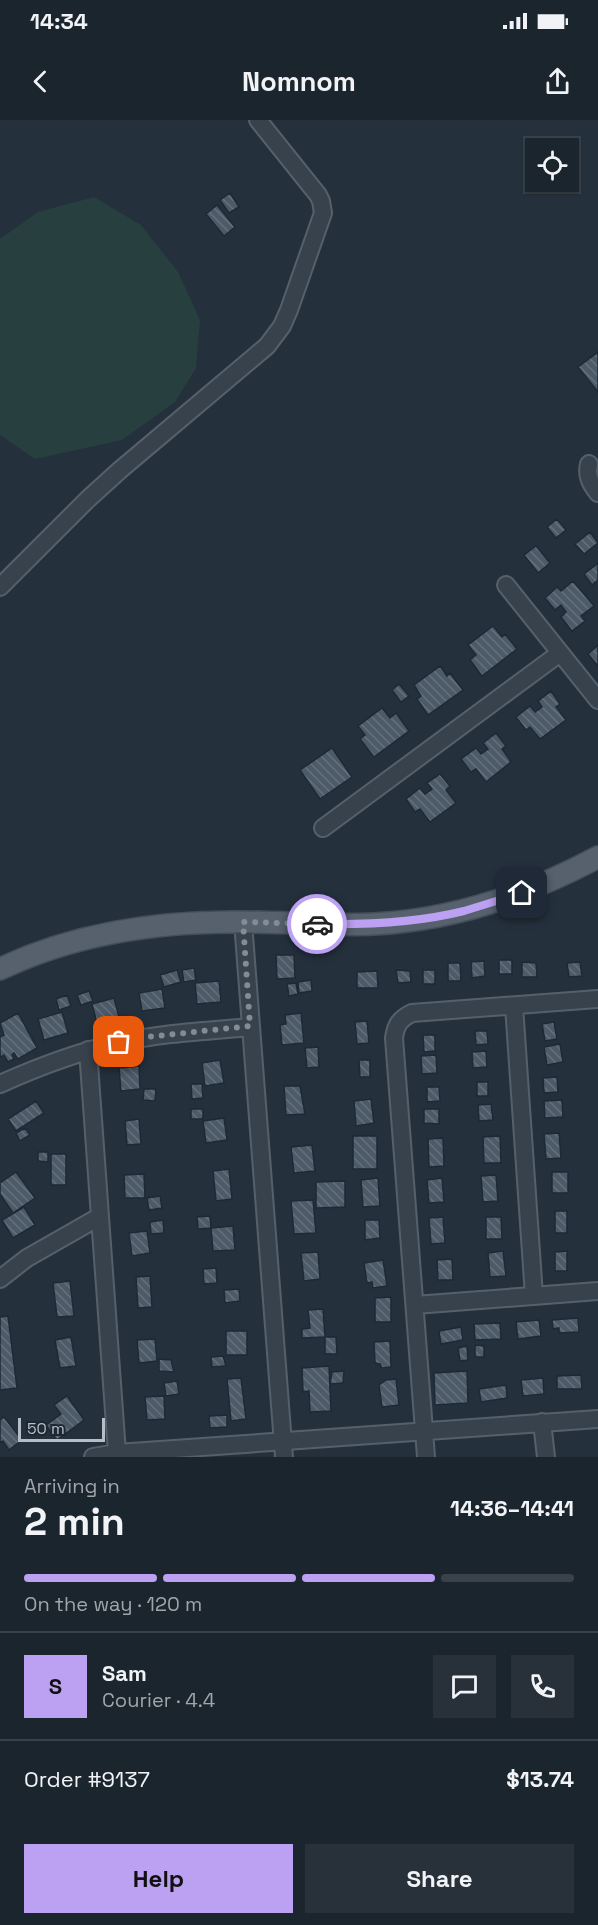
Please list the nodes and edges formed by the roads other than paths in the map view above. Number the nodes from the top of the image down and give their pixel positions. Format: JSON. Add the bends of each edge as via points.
{"nodes":[{"id":1,"x":258,"y":120,"type":"edge"},
{"id":2,"x":589,"y":464,"type":"dead end"},
{"id":3,"x":598,"y":493,"type":"edge"},
{"id":4,"x":506,"y":585,"type":"dead end"},
{"id":5,"x":0,"y":587,"type":"edge"},
{"id":6,"x":560,"y":653,"type":"junction"},
{"id":7,"x":598,"y":700,"type":"edge"},
{"id":8,"x":323,"y":828,"type":"dead end"},
{"id":9,"x":598,"y":857,"type":"edge"},
{"id":10,"x":243,"y":922,"type":"junction"},
{"id":11,"x":0,"y":969,"type":"edge"},
{"id":12,"x":598,"y":999,"type":"edge"},
{"id":13,"x":514,"y":1006,"type":"junction"},
{"id":14,"x":250,"y":1026,"type":"junction"},
{"id":15,"x":88,"y":1050,"type":"junction"},
{"id":16,"x":0,"y":1084,"type":"edge"},
{"id":17,"x":99,"y":1217,"type":"junction"},
{"id":18,"x":0,"y":1279,"type":"edge"},
{"id":19,"x":598,"y":1291,"type":"edge"},
{"id":20,"x":534,"y":1296,"type":"junction"},
{"id":21,"x":415,"y":1305,"type":"junction"},
{"id":22,"x":598,"y":1419,"type":"edge"},
{"id":23,"x":542,"y":1422,"type":"junction"},
{"id":24,"x":423,"y":1431,"type":"junction"},
{"id":25,"x":283,"y":1449,"type":"edge"},
{"id":26,"x":117,"y":1453,"type":"junction"},
{"id":27,"x":93,"y":1457,"type":"edge"},
{"id":28,"x":426,"y":1457,"type":"edge"},
{"id":29,"x":546,"y":1457,"type":"edge"}],
"edges":[{"from":1,"to":5,"type":"street","via":[[318,195],[323,208],[282,326],[267,346],[120,470]]},
{"from":2,"to":3,"type":"street","via":[[589,478]]},
{"from":4,"to":6,"type":"street"},
{"from":6,"to":7,"type":"street"},
{"from":6,"to":8,"type":"street"},
{"from":9,"to":10,"type":"main road","via":[[522,893],[463,911],[413,920],[341,924]]},
{"from":10,"to":11,"type":"main road","via":[[126,930],[70,944]]},
{"from":10,"to":14,"type":"street"},
{"from":12,"to":13,"type":"street"},
{"from":13,"to":20,"type":"street"},
{"from":13,"to":21,"type":"street","via":[[412,1013],[396,1027]]},
{"from":14,"to":15,"type":"street","via":[[147,1037]]},
{"from":14,"to":25,"type":"street"},
{"from":15,"to":16,"type":"street"},
{"from":15,"to":17,"type":"street"},
{"from":17,"to":18,"type":"street","via":[[27,1258]]},
{"from":17,"to":26,"type":"street"},
{"from":19,"to":20,"type":"street"},
{"from":20,"to":21,"type":"street"},
{"from":21,"to":24,"type":"street"},
{"from":22,"to":23,"type":"street"},
{"from":23,"to":24,"type":"street"},
{"from":23,"to":29,"type":"street"},
{"from":24,"to":25,"type":"street"},
{"from":24,"to":28,"type":"street"},
{"from":25,"to":26,"type":"street"},
{"from":26,"to":27,"type":"street"}]}
